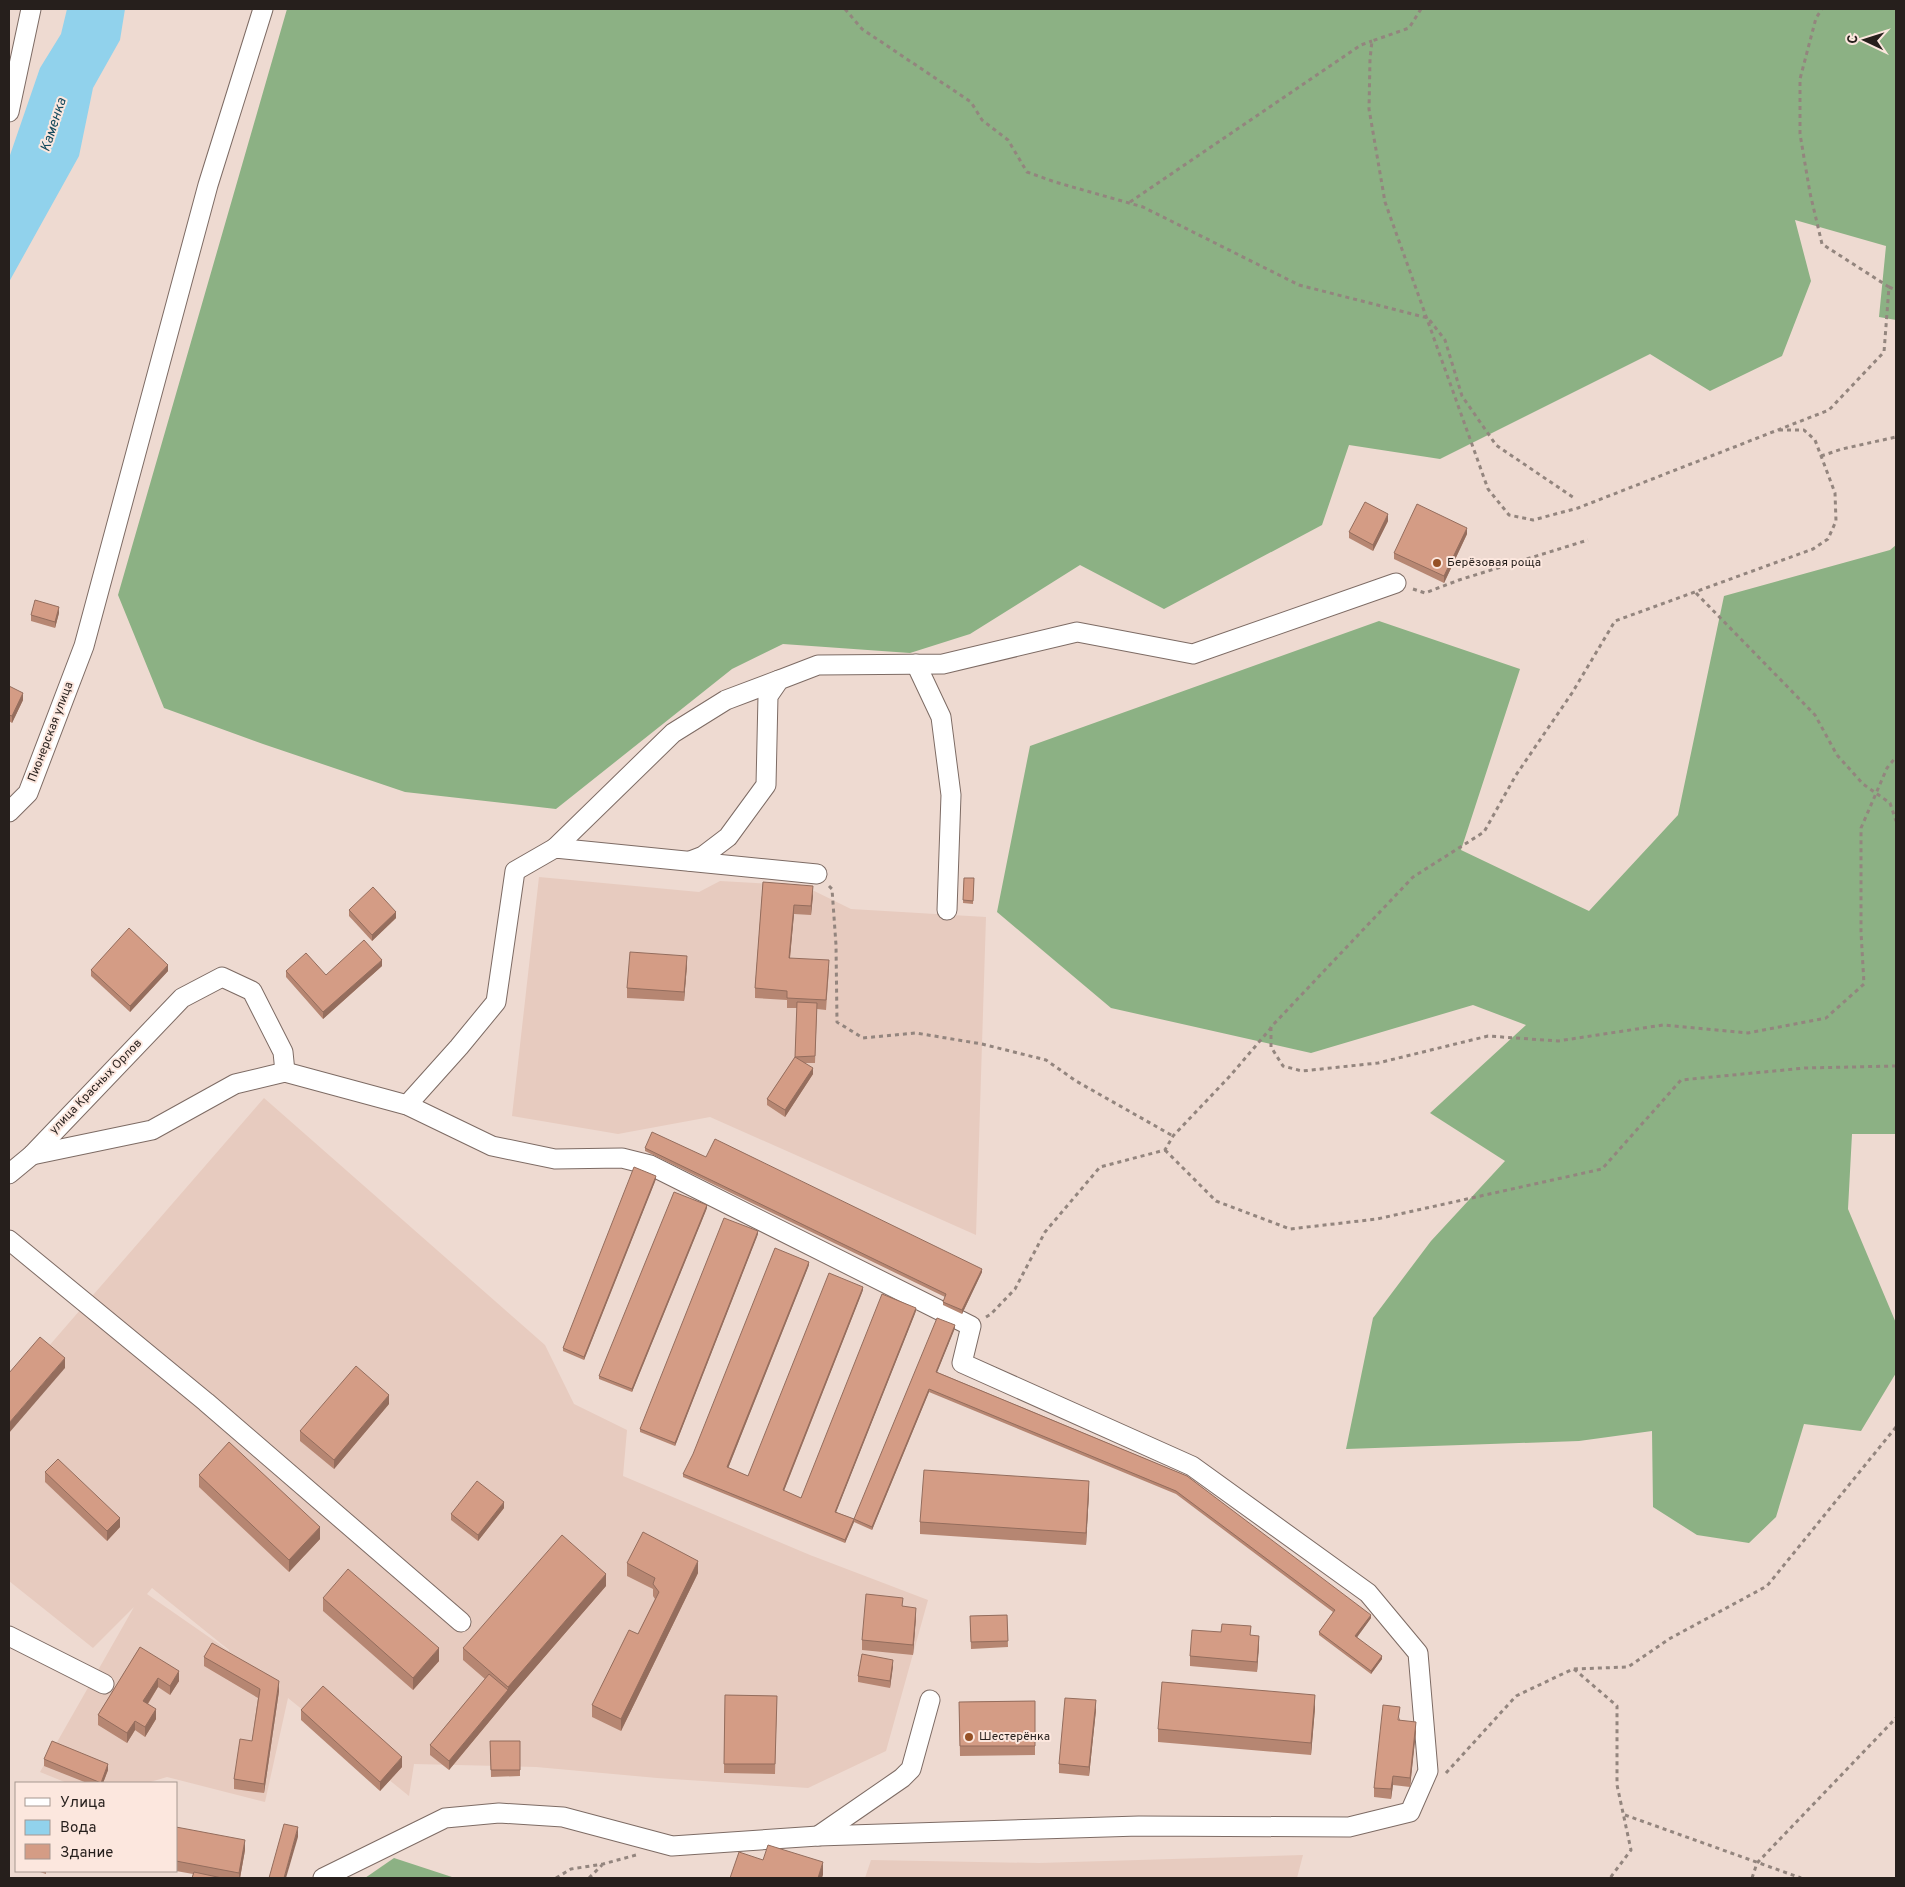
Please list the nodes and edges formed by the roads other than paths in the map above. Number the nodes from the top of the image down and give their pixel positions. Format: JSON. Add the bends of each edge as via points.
{"nodes":[{"id":1,"x":32,"y":9,"type":"edge"},
{"id":2,"x":263,"y":9,"type":"edge"},
{"id":3,"x":9,"y":112,"type":"edge"},
{"id":4,"x":1396,"y":583,"type":"road end"},
{"id":5,"x":916,"y":664,"type":"junction"},
{"id":6,"x":779,"y":680,"type":"junction"},
{"id":7,"x":9,"y":812,"type":"edge"},
{"id":8,"x":555,"y":848,"type":"junction"},
{"id":9,"x":690,"y":861,"type":"junction"},
{"id":10,"x":817,"y":874,"type":"road end"},
{"id":11,"x":947,"y":910,"type":"dead end"},
{"id":12,"x":284,"y":1072,"type":"junction"},
{"id":13,"x":407,"y":1105,"type":"junction"},
{"id":14,"x":32,"y":1155,"type":"junction"},
{"id":15,"x":9,"y":1174,"type":"edge"},
{"id":16,"x":9,"y":1240,"type":"edge"},
{"id":17,"x":461,"y":1622,"type":"dead end"},
{"id":18,"x":9,"y":1636,"type":"edge"},
{"id":19,"x":104,"y":1684,"type":"dead end"},
{"id":20,"x":930,"y":1700,"type":"dead end"},
{"id":21,"x":818,"y":1836,"type":"junction"},
{"id":22,"x":323,"y":1878,"type":"edge"}],
"edges":[{"from":1,"to":3,"type":"street"},
{"from":2,"to":7,"type":"street","name":"Пионерская улица","via":[[208,185],[84,646],[28,793]]},
{"from":4,"to":5,"type":"street","via":[[1193,654],[1077,632],[943,664]]},
{"from":5,"to":6,"type":"street","via":[[818,665]]},
{"from":5,"to":11,"type":"street","via":[[941,717],[951,796]]},
{"from":6,"to":8,"type":"street","via":[[726,700],[673,733]]},
{"from":6,"to":9,"type":"street","via":[[768,696],[766,784],[728,837],[703,856]]},
{"from":8,"to":9,"type":"street"},
{"from":8,"to":13,"type":"street","via":[[515,871],[496,1002]]},
{"from":9,"to":10,"type":"street"},
{"from":12,"to":13,"type":"street"},
{"from":12,"to":14,"type":"street","via":[[235,1084],[152,1130]]},
{"from":12,"to":14,"type":"street","via":[[283,1052],[252,991],[222,977],[182,998]]},
{"from":13,"to":21,"type":"street","via":[[492,1146],[555,1159],[622,1158],[650,1164],[971,1326],[962,1363],[1192,1466],[1368,1593],[1418,1652],[1428,1771],[1410,1812],[1350,1827],[1139,1826]]},
{"from":14,"to":15,"type":"street"},
{"from":16,"to":17,"type":"street","via":[[213,1408]]},
{"from":18,"to":19,"type":"street"},
{"from":20,"to":21,"type":"street","via":[[911,1769]]},
{"from":21,"to":22,"type":"street","via":[[672,1846],[563,1816],[499,1813],[445,1818]]}]}
